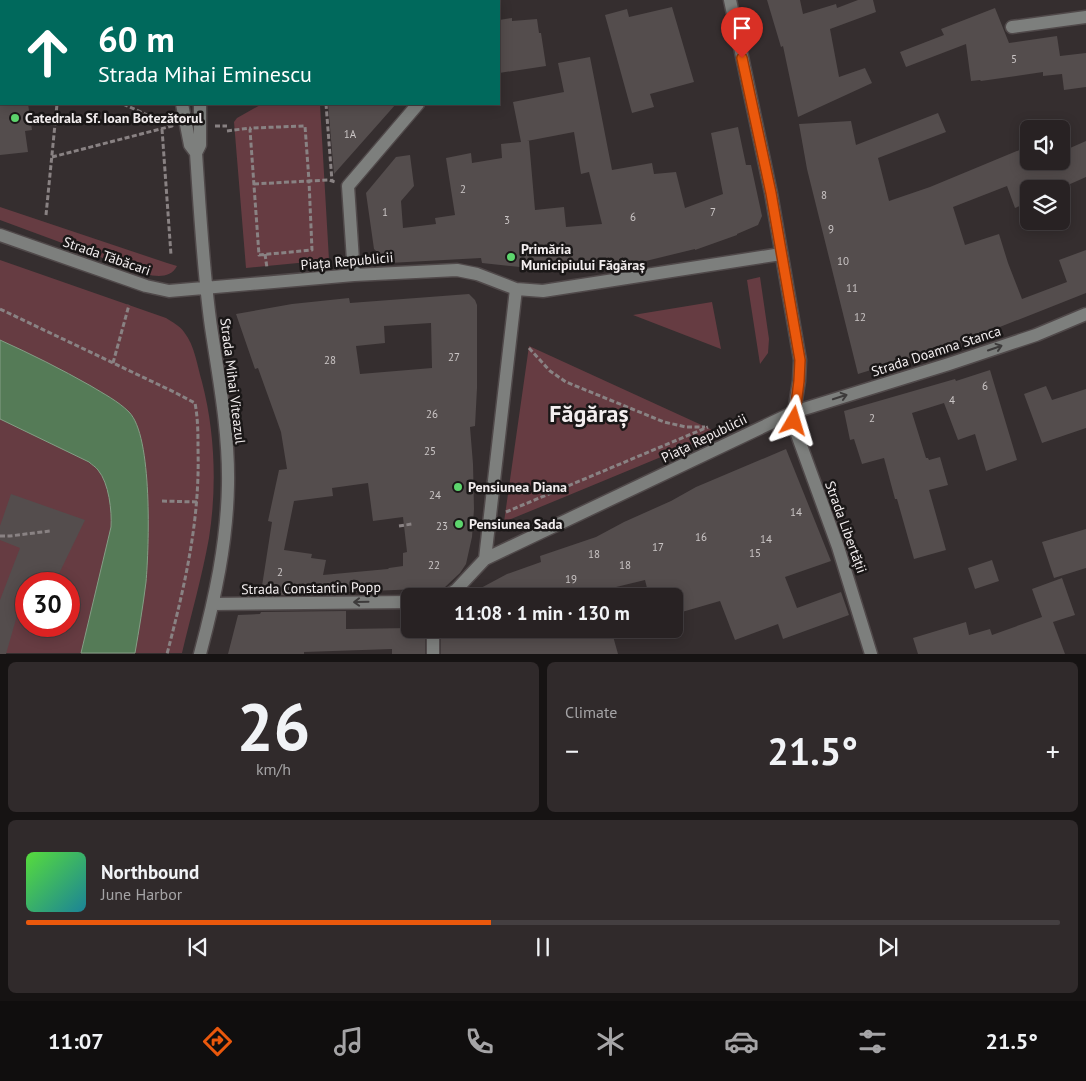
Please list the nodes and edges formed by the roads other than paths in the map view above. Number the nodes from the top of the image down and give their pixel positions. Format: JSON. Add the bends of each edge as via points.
{"nodes":[{"id":1,"x":730,"y":0,"type":"edge"},
{"id":2,"x":1086,"y":17,"type":"edge"},
{"id":3,"x":1012,"y":27,"type":"dead end"},
{"id":4,"x":182,"y":105,"type":"edge"},
{"id":5,"x":200,"y":105,"type":"edge"},
{"id":6,"x":417,"y":105,"type":"edge"},
{"id":7,"x":196,"y":153,"type":"junction"},
{"id":8,"x":0,"y":235,"type":"edge"},
{"id":9,"x":781,"y":254,"type":"junction"},
{"id":10,"x":354,"y":275,"type":"junction"},
{"id":11,"x":207,"y":289,"type":"junction"},
{"id":12,"x":516,"y":289,"type":"junction"},
{"id":13,"x":1086,"y":314,"type":"edge"},
{"id":14,"x":794,"y":412,"type":"junction"},
{"id":15,"x":485,"y":559,"type":"junction"},
{"id":16,"x":458,"y":588,"type":"edge"},
{"id":17,"x":401,"y":602,"type":"edge"},
{"id":18,"x":213,"y":604,"type":"junction"},
{"id":19,"x":433,"y":638,"type":"edge"},
{"id":20,"x":200,"y":654,"type":"edge"},
{"id":21,"x":433,"y":654,"type":"edge"},
{"id":22,"x":871,"y":654,"type":"edge"}],
"edges":[{"from":1,"to":9,"type":"street"},
{"from":2,"to":3,"type":"street"},
{"from":4,"to":7,"type":"street","via":[[190,145]]},
{"from":5,"to":7,"type":"street","via":[[200,145]]},
{"from":6,"to":10,"type":"street","via":[[348,186]]},
{"from":7,"to":11,"type":"street","name":"Strada Mihai Viteazul"},
{"from":8,"to":11,"type":"street","name":"Strada Tăbăcari","via":[[159,290]]},
{"from":9,"to":12,"type":"street","name":"Piața Republicii","via":[[560,290]]},
{"from":9,"to":14,"type":"street","via":[[800,360]]},
{"from":10,"to":11,"type":"street","name":"Piața Republicii"},
{"from":10,"to":12,"type":"street","name":"Piața Republicii","via":[[457,270]]},
{"from":11,"to":18,"type":"street","name":"Strada Mihai Viteazul","via":[[224,406],[228,485],[224,542]]},
{"from":12,"to":15,"type":"street"},
{"from":14,"to":13,"type":"street","name":"Strada Doamna Stanca","one_way":true,"via":[[1036,335]]},
{"from":14,"to":15,"type":"street","name":"Piața Republicii"},
{"from":14,"to":22,"type":"street","name":"Strada Libertății","via":[[798,436],[838,547]]},
{"from":15,"to":16,"type":"street","name":"Piața Republicii"},
{"from":17,"to":18,"type":"street","name":"Strada Constantin Popp","one_way":true},
{"from":18,"to":20,"type":"street","name":"Strada Mihai Viteazul"},
{"from":19,"to":21,"type":"street"}]}
